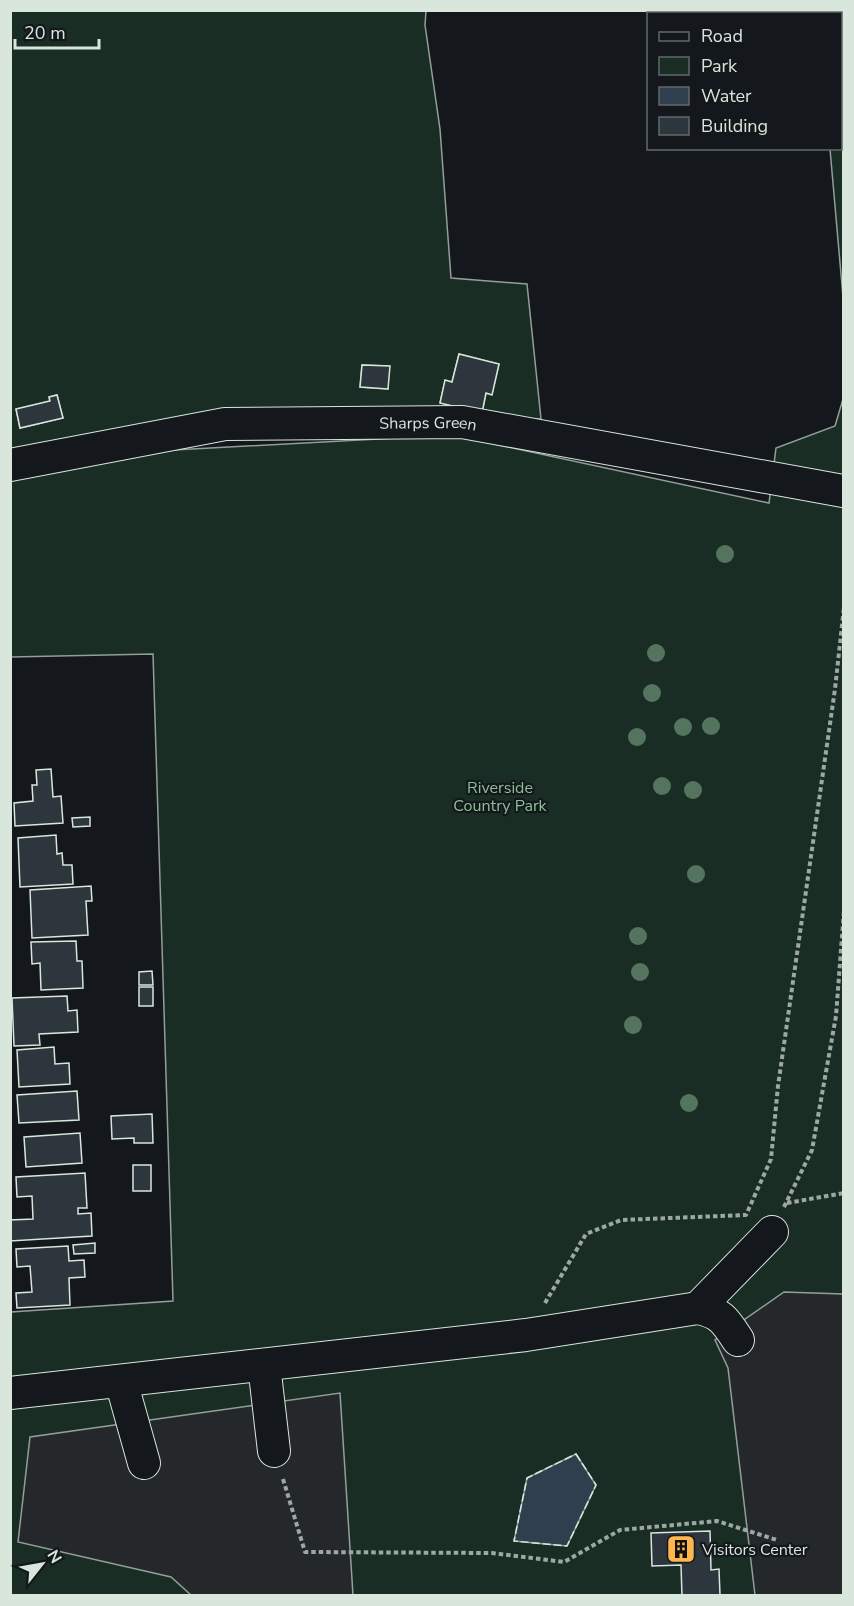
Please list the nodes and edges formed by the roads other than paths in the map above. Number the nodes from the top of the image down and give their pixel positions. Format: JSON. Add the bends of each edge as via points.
{"nodes":[{"id":1,"x":10,"y":465,"type":"edge"},
{"id":2,"x":843,"y":491,"type":"edge"},
{"id":3,"x":772,"y":1232,"type":"dead end"},
{"id":4,"x":698,"y":1308,"type":"junction"},
{"id":5,"x":738,"y":1340,"type":"dead end"},
{"id":6,"x":264,"y":1365,"type":"junction"},
{"id":7,"x":121,"y":1381,"type":"junction"},
{"id":8,"x":10,"y":1394,"type":"edge"},
{"id":9,"x":274,"y":1451,"type":"road end"},
{"id":10,"x":144,"y":1463,"type":"dead end"}],
"edges":[{"from":1,"to":2,"type":"street","name":"Sharps Green","via":[[225,424],[462,422]]},
{"from":3,"to":4,"type":"street"},
{"from":4,"to":5,"type":"street","via":[[714,1312]]},
{"from":4,"to":6,"type":"street","via":[[526,1335]]},
{"from":6,"to":7,"type":"street"},
{"from":6,"to":9,"type":"street"},
{"from":7,"to":8,"type":"street"},
{"from":7,"to":10,"type":"street"}]}
